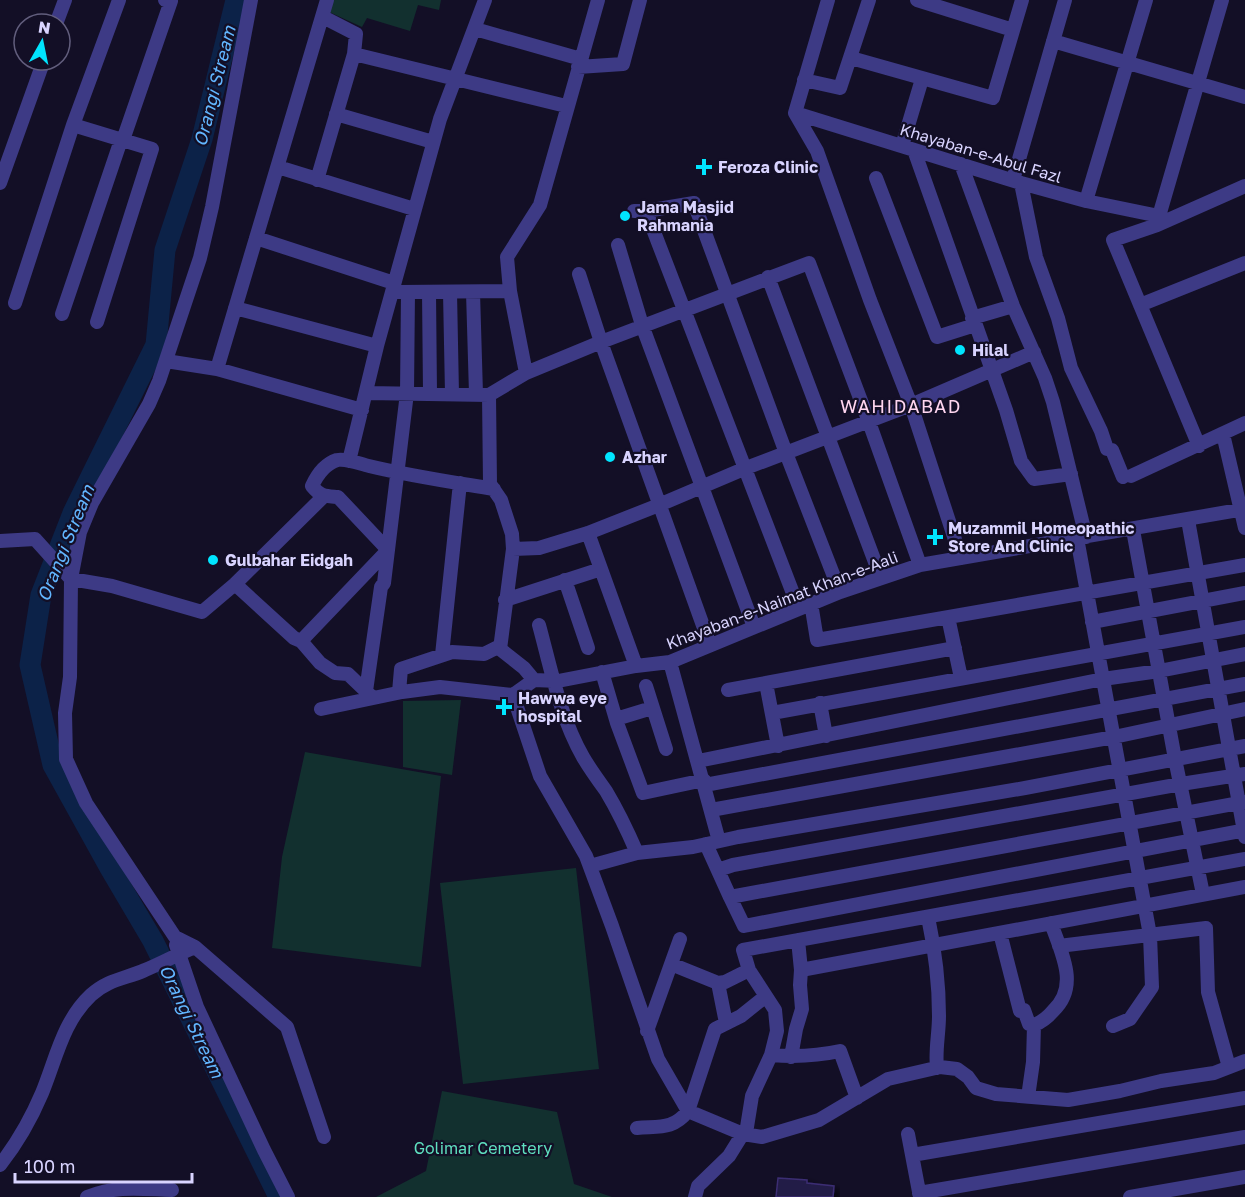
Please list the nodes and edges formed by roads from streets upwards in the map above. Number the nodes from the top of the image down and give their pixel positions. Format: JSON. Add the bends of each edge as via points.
{"nodes":[{"id":1,"x":119,"y":0,"type":"edge"},
{"id":2,"x":165,"y":0,"type":"edge"},
{"id":3,"x":251,"y":0,"type":"edge"},
{"id":4,"x":327,"y":0,"type":"edge"},
{"id":5,"x":485,"y":0,"type":"edge"},
{"id":6,"x":598,"y":0,"type":"edge"},
{"id":7,"x":640,"y":0,"type":"edge"},
{"id":8,"x":828,"y":0,"type":"edge"},
{"id":9,"x":870,"y":0,"type":"edge"},
{"id":10,"x":917,"y":0,"type":"edge"},
{"id":11,"x":1022,"y":0,"type":"edge"},
{"id":12,"x":1065,"y":0,"type":"edge"},
{"id":13,"x":1146,"y":0,"type":"edge"},
{"id":14,"x":1222,"y":0,"type":"edge"},
{"id":15,"x":323,"y":17,"type":"junction"},
{"id":16,"x":475,"y":29,"type":"junction"},
{"id":17,"x":1013,"y":30,"type":"junction"},
{"id":18,"x":1053,"y":41,"type":"junction"},
{"id":19,"x":354,"y":54,"type":"junction"},
{"id":20,"x":850,"y":58,"type":"junction"},
{"id":21,"x":579,"y":63,"type":"junction"},
{"id":22,"x":1127,"y":63,"type":"junction"},
{"id":23,"x":40,"y":72,"type":"edge"},
{"id":24,"x":922,"y":79,"type":"junction"},
{"id":25,"x":455,"y":80,"type":"junction"},
{"id":26,"x":804,"y":80,"type":"junction"},
{"id":27,"x":1199,"y":83,"type":"junction"},
{"id":28,"x":1245,"y":97,"type":"edge"},
{"id":29,"x":566,"y":106,"type":"junction"},
{"id":30,"x":795,"y":113,"type":"junction"},
{"id":31,"x":336,"y":114,"type":"junction"},
{"id":32,"x":73,"y":125,"type":"junction"},
{"id":33,"x":122,"y":140,"type":"junction"},
{"id":34,"x":433,"y":142,"type":"junction"},
{"id":35,"x":908,"y":148,"type":"junction"},
{"id":36,"x":961,"y":164,"type":"junction"},
{"id":37,"x":278,"y":167,"type":"junction"},
{"id":38,"x":876,"y":178,"type":"dead end"},
{"id":39,"x":316,"y":180,"type":"junction"},
{"id":40,"x":1017,"y":182,"type":"junction"},
{"id":41,"x":0,"y":183,"type":"edge"},
{"id":42,"x":1245,"y":186,"type":"edge"},
{"id":43,"x":1086,"y":201,"type":"junction"},
{"id":44,"x":414,"y":209,"type":"junction"},
{"id":45,"x":1158,"y":221,"type":"junction"},
{"id":46,"x":256,"y":237,"type":"junction"},
{"id":47,"x":618,"y":245,"type":"dead end"},
{"id":48,"x":1245,"y":262,"type":"edge"},
{"id":49,"x":579,"y":274,"type":"dead end"},
{"id":50,"x":768,"y":277,"type":"junction"},
{"id":51,"x":393,"y":287,"type":"junction"},
{"id":52,"x":510,"y":291,"type":"junction"},
{"id":53,"x":408,"y":292,"type":"junction"},
{"id":54,"x":429,"y":292,"type":"junction"},
{"id":55,"x":450,"y":292,"type":"junction"},
{"id":56,"x":472,"y":292,"type":"junction"},
{"id":57,"x":727,"y":293,"type":"junction"},
{"id":58,"x":15,"y":303,"type":"dead end"},
{"id":59,"x":1140,"y":305,"type":"junction"},
{"id":60,"x":1013,"y":306,"type":"junction"},
{"id":61,"x":235,"y":308,"type":"junction"},
{"id":62,"x":684,"y":309,"type":"junction"},
{"id":63,"x":62,"y":314,"type":"dead end"},
{"id":64,"x":97,"y":322,"type":"dead end"},
{"id":65,"x":974,"y":322,"type":"junction"},
{"id":66,"x":642,"y":325,"type":"junction"},
{"id":67,"x":601,"y":342,"type":"junction"},
{"id":68,"x":377,"y":346,"type":"junction"},
{"id":69,"x":1034,"y":352,"type":"junction"},
{"id":70,"x":166,"y":361,"type":"junction"},
{"id":71,"x":217,"y":369,"type":"junction"},
{"id":72,"x":990,"y":370,"type":"junction"},
{"id":73,"x":526,"y":374,"type":"junction"},
{"id":74,"x":367,"y":393,"type":"junction"},
{"id":75,"x":407,"y":393,"type":"junction"},
{"id":76,"x":430,"y":393,"type":"junction"},
{"id":77,"x":452,"y":394,"type":"junction"},
{"id":78,"x":482,"y":394,"type":"junction"},
{"id":79,"x":911,"y":405,"type":"junction"},
{"id":80,"x":362,"y":410,"type":"junction"},
{"id":81,"x":869,"y":422,"type":"junction"},
{"id":82,"x":1245,"y":423,"type":"edge"},
{"id":83,"x":1223,"y":434,"type":"junction"},
{"id":84,"x":827,"y":437,"type":"junction"},
{"id":85,"x":1199,"y":446,"type":"junction"},
{"id":86,"x":786,"y":453,"type":"junction"},
{"id":87,"x":349,"y":461,"type":"junction"},
{"id":88,"x":1238,"y":467,"type":"edge"},
{"id":89,"x":746,"y":468,"type":"junction"},
{"id":90,"x":396,"y":473,"type":"junction"},
{"id":91,"x":1071,"y":474,"type":"junction"},
{"id":92,"x":460,"y":483,"type":"junction"},
{"id":93,"x":703,"y":486,"type":"junction"},
{"id":94,"x":494,"y":489,"type":"junction"},
{"id":95,"x":323,"y":497,"type":"junction"},
{"id":96,"x":659,"y":505,"type":"junction"},
{"id":97,"x":1243,"y":510,"type":"edge"},
{"id":98,"x":1188,"y":520,"type":"junction"},
{"id":99,"x":1245,"y":528,"type":"edge"},
{"id":100,"x":1133,"y":530,"type":"junction"},
{"id":101,"x":588,"y":533,"type":"junction"},
{"id":102,"x":1082,"y":538,"type":"junction"},
{"id":103,"x":0,"y":541,"type":"edge"},
{"id":104,"x":513,"y":549,"type":"junction"},
{"id":105,"x":388,"y":550,"type":"junction"},
{"id":106,"x":961,"y":558,"type":"junction"},
{"id":107,"x":920,"y":565,"type":"junction"},
{"id":108,"x":1245,"y":565,"type":"edge"},
{"id":109,"x":601,"y":569,"type":"junction"},
{"id":110,"x":1198,"y":573,"type":"junction"},
{"id":111,"x":881,"y":578,"type":"junction"},
{"id":112,"x":71,"y":579,"type":"junction"},
{"id":113,"x":565,"y":580,"type":"junction"},
{"id":114,"x":1143,"y":583,"type":"junction"},
{"id":115,"x":235,"y":584,"type":"junction"},
{"id":116,"x":840,"y":592,"type":"junction"},
{"id":117,"x":1245,"y":592,"type":"edge"},
{"id":118,"x":1087,"y":593,"type":"junction"},
{"id":119,"x":505,"y":600,"type":"junction"},
{"id":120,"x":1203,"y":602,"type":"junction"},
{"id":121,"x":805,"y":606,"type":"junction"},
{"id":122,"x":1148,"y":611,"type":"junction"},
{"id":123,"x":948,"y":617,"type":"junction"},
{"id":124,"x":1092,"y":622,"type":"junction"},
{"id":125,"x":539,"y":625,"type":"dead end"},
{"id":126,"x":754,"y":627,"type":"junction"},
{"id":127,"x":1245,"y":627,"type":"edge"},
{"id":128,"x":1209,"y":634,"type":"junction"},
{"id":129,"x":301,"y":641,"type":"junction"},
{"id":130,"x":1154,"y":644,"type":"junction"},
{"id":131,"x":710,"y":645,"type":"junction"},
{"id":132,"x":500,"y":646,"type":"junction"},
{"id":133,"x":588,"y":648,"type":"dead end"},
{"id":134,"x":955,"y":648,"type":"junction"},
{"id":135,"x":1098,"y":654,"type":"junction"},
{"id":136,"x":1245,"y":654,"type":"edge"},
{"id":137,"x":442,"y":655,"type":"junction"},
{"id":138,"x":1214,"y":660,"type":"junction"},
{"id":139,"x":670,"y":662,"type":"junction"},
{"id":140,"x":636,"y":666,"type":"junction"},
{"id":141,"x":1159,"y":671,"type":"junction"},
{"id":142,"x":602,"y":672,"type":"junction"},
{"id":143,"x":961,"y":678,"type":"junction"},
{"id":144,"x":1103,"y":679,"type":"junction"},
{"id":145,"x":534,"y":680,"type":"junction"},
{"id":146,"x":554,"y":680,"type":"junction"},
{"id":147,"x":766,"y":683,"type":"junction"},
{"id":148,"x":1245,"y":684,"type":"edge"},
{"id":149,"x":646,"y":687,"type":"dead end"},
{"id":150,"x":1219,"y":689,"type":"junction"},
{"id":151,"x":728,"y":690,"type":"dead end"},
{"id":152,"x":399,"y":692,"type":"junction"},
{"id":153,"x":370,"y":695,"type":"junction"},
{"id":154,"x":513,"y":695,"type":"junction"},
{"id":155,"x":1164,"y":699,"type":"junction"},
{"id":156,"x":820,"y":703,"type":"junction"},
{"id":157,"x":652,"y":708,"type":"junction"},
{"id":158,"x":1108,"y":708,"type":"junction"},
{"id":159,"x":321,"y":709,"type":"dead end"},
{"id":160,"x":1245,"y":709,"type":"edge"},
{"id":161,"x":772,"y":713,"type":"junction"},
{"id":162,"x":1223,"y":714,"type":"junction"},
{"id":163,"x":616,"y":719,"type":"junction"},
{"id":164,"x":1169,"y":725,"type":"junction"},
{"id":165,"x":826,"y":736,"type":"junction"},
{"id":166,"x":1113,"y":736,"type":"junction"},
{"id":167,"x":778,"y":746,"type":"junction"},
{"id":168,"x":1245,"y":746,"type":"edge"},
{"id":169,"x":666,"y":749,"type":"dead end"},
{"id":170,"x":1230,"y":749,"type":"junction"},
{"id":171,"x":1175,"y":759,"type":"junction"},
{"id":172,"x":698,"y":761,"type":"junction"},
{"id":173,"x":1120,"y":770,"type":"junction"},
{"id":174,"x":1240,"y":775,"type":"edge"},
{"id":175,"x":704,"y":782,"type":"junction"},
{"id":176,"x":1180,"y":784,"type":"junction"},
{"id":177,"x":1124,"y":795,"type":"junction"},
{"id":178,"x":1242,"y":802,"type":"edge"},
{"id":179,"x":711,"y":810,"type":"junction"},
{"id":180,"x":1186,"y":812,"type":"junction"},
{"id":181,"x":1129,"y":822,"type":"junction"},
{"id":182,"x":1245,"y":833,"type":"edge"},
{"id":183,"x":1192,"y":839,"type":"junction"},
{"id":184,"x":713,"y":843,"type":"junction"},
{"id":185,"x":1135,"y":852,"type":"junction"},
{"id":186,"x":637,"y":853,"type":"junction"},
{"id":187,"x":1245,"y":859,"type":"edge"},
{"id":188,"x":590,"y":866,"type":"junction"},
{"id":189,"x":1198,"y":868,"type":"junction"},
{"id":190,"x":718,"y":870,"type":"junction"},
{"id":191,"x":1140,"y":879,"type":"junction"},
{"id":192,"x":1245,"y":887,"type":"edge"},
{"id":193,"x":1203,"y":894,"type":"junction"},
{"id":194,"x":730,"y":897,"type":"junction"},
{"id":195,"x":1145,"y":906,"type":"junction"},
{"id":196,"x":928,"y":917,"type":"junction"},
{"id":197,"x":1051,"y":923,"type":"junction"},
{"id":198,"x":1000,"y":933,"type":"junction"},
{"id":199,"x":1150,"y":935,"type":"junction"},
{"id":200,"x":176,"y":937,"type":"junction"},
{"id":201,"x":680,"y":939,"type":"dead end"},
{"id":202,"x":798,"y":940,"type":"junction"},
{"id":203,"x":934,"y":945,"type":"junction"},
{"id":204,"x":1059,"y":946,"type":"junction"},
{"id":205,"x":195,"y":947,"type":"junction"},
{"id":206,"x":178,"y":954,"type":"junction"},
{"id":207,"x":671,"y":964,"type":"junction"},
{"id":208,"x":749,"y":970,"type":"junction"},
{"id":209,"x":801,"y":970,"type":"junction"},
{"id":210,"x":718,"y":983,"type":"junction"},
{"id":211,"x":766,"y":996,"type":"junction"},
{"id":212,"x":726,"y":1023,"type":"junction"},
{"id":213,"x":1034,"y":1025,"type":"junction"},
{"id":214,"x":1113,"y":1026,"type":"dead end"},
{"id":215,"x":647,"y":1030,"type":"junction"},
{"id":216,"x":771,"y":1056,"type":"junction"},
{"id":217,"x":791,"y":1057,"type":"junction"},
{"id":218,"x":1245,"y":1061,"type":"edge"},
{"id":219,"x":1229,"y":1067,"type":"junction"},
{"id":220,"x":937,"y":1068,"type":"junction"},
{"id":221,"x":1028,"y":1096,"type":"junction"},
{"id":222,"x":857,"y":1098,"type":"junction"},
{"id":223,"x":1245,"y":1098,"type":"edge"},
{"id":224,"x":688,"y":1111,"type":"junction"},
{"id":225,"x":637,"y":1128,"type":"dead end"},
{"id":226,"x":743,"y":1134,"type":"junction"},
{"id":227,"x":908,"y":1134,"type":"dead end"},
{"id":228,"x":324,"y":1137,"type":"dead end"},
{"id":229,"x":1245,"y":1137,"type":"edge"},
{"id":230,"x":912,"y":1155,"type":"junction"},
{"id":231,"x":0,"y":1165,"type":"edge"},
{"id":232,"x":1245,"y":1177,"type":"edge"},
{"id":233,"x":172,"y":1190,"type":"dead end"},
{"id":234,"x":1206,"y":1191,"type":"edge"},
{"id":235,"x":919,"y":1195,"type":"edge"},
{"id":236,"x":92,"y":1196,"type":"edge"},
{"id":237,"x":288,"y":1197,"type":"edge"},
{"id":238,"x":695,"y":1197,"type":"edge"},
{"id":239,"x":1130,"y":1197,"type":"edge"}],
"edges":[{"from":1,"to":32,"type":"street"},
{"from":2,"to":33,"type":"street","via":[[171,1]]},
{"from":3,"to":70,"type":"street","via":[[200,258]]},
{"from":4,"to":15,"type":"street"},
{"from":5,"to":16,"type":"street"},
{"from":6,"to":21,"type":"street"},
{"from":7,"to":21,"type":"street","via":[[623,64]]},
{"from":8,"to":26,"type":"street"},
{"from":9,"to":20,"type":"street"},
{"from":10,"to":17,"type":"street"},
{"from":11,"to":17,"type":"street"},
{"from":12,"to":18,"type":"street"},
{"from":13,"to":22,"type":"street"},
{"from":14,"to":27,"type":"street"},
{"from":15,"to":19,"type":"street","via":[[356,34]]},
{"from":15,"to":37,"type":"street"},
{"from":16,"to":21,"type":"street"},
{"from":16,"to":25,"type":"street"},
{"from":17,"to":24,"type":"street","via":[[993,98]]},
{"from":18,"to":22,"type":"street"},
{"from":18,"to":40,"type":"street"},
{"from":19,"to":25,"type":"street"},
{"from":19,"to":31,"type":"street"},
{"from":20,"to":24,"type":"street"},
{"from":20,"to":26,"type":"street","via":[[840,88]]},
{"from":21,"to":29,"type":"street"},
{"from":22,"to":27,"type":"street"},
{"from":22,"to":43,"type":"street"},
{"from":23,"to":41,"type":"street"},
{"from":24,"to":35,"type":"street"},
{"from":25,"to":29,"type":"street"},
{"from":25,"to":34,"type":"street"},
{"from":26,"to":30,"type":"street"},
{"from":27,"to":28,"type":"street"},
{"from":27,"to":45,"type":"street"},
{"from":29,"to":52,"type":"street","via":[[540,205],[507,257]]},
{"from":30,"to":35,"type":"street","name":"Khayaban-e-Abul Fazl"},
{"from":30,"to":79,"type":"street","via":[[817,151]]},
{"from":31,"to":34,"type":"street"},
{"from":31,"to":39,"type":"street"},
{"from":32,"to":33,"type":"street"},
{"from":32,"to":58,"type":"street"},
{"from":33,"to":63,"type":"street"},
{"from":33,"to":64,"type":"street","via":[[152,149]]},
{"from":34,"to":44,"type":"street"},
{"from":35,"to":36,"type":"street","name":"Khayaban-e-Abul Fazl"},
{"from":35,"to":65,"type":"street"},
{"from":36,"to":40,"type":"street","name":"Khayaban-e-Abul Fazl"},
{"from":36,"to":60,"type":"street"},
{"from":37,"to":39,"type":"street"},
{"from":37,"to":46,"type":"street"},
{"from":38,"to":65,"type":"street","via":[[937,337]]},
{"from":39,"to":44,"type":"street"},
{"from":40,"to":43,"type":"street","name":"Khayaban-e-Abul Fazl"},
{"from":40,"to":85,"type":"street","via":[[1071,368],[1107,449],[1112,450],[1127,476]]},
{"from":42,"to":45,"type":"street"},
{"from":43,"to":45,"type":"street","name":"Khayaban-e-Abul Fazl"},
{"from":44,"to":51,"type":"street"},
{"from":45,"to":59,"type":"street","via":[[1113,240]]},
{"from":46,"to":51,"type":"street"},
{"from":46,"to":61,"type":"street"},
{"from":47,"to":66,"type":"street"},
{"from":48,"to":59,"type":"street"},
{"from":49,"to":67,"type":"street"},
{"from":50,"to":57,"type":"street"},
{"from":50,"to":81,"type":"street","via":[[809,263]]},
{"from":50,"to":84,"type":"street"},
{"from":51,"to":53,"type":"street"},
{"from":51,"to":68,"type":"street"},
{"from":52,"to":56,"type":"street"},
{"from":52,"to":73,"type":"street"},
{"from":53,"to":54,"type":"street"},
{"from":53,"to":75,"type":"street"},
{"from":54,"to":55,"type":"street"},
{"from":54,"to":76,"type":"street"},
{"from":55,"to":56,"type":"street"},
{"from":55,"to":77,"type":"street"},
{"from":56,"to":78,"type":"street"},
{"from":57,"to":62,"type":"street"},
{"from":57,"to":62,"type":"street","via":[[694,203],[640,211]]},
{"from":57,"to":86,"type":"street"},
{"from":59,"to":85,"type":"street"},
{"from":60,"to":65,"type":"street"},
{"from":60,"to":69,"type":"street"},
{"from":61,"to":68,"type":"street"},
{"from":61,"to":71,"type":"street"},
{"from":62,"to":66,"type":"street"},
{"from":62,"to":89,"type":"street"},
{"from":65,"to":72,"type":"street"},
{"from":66,"to":67,"type":"street"},
{"from":66,"to":93,"type":"street"},
{"from":67,"to":73,"type":"street"},
{"from":67,"to":96,"type":"street"},
{"from":68,"to":74,"type":"street"},
{"from":69,"to":72,"type":"street"},
{"from":69,"to":91,"type":"street","via":[[1053,402]]},
{"from":70,"to":71,"type":"street"},
{"from":70,"to":112,"type":"street","via":[[148,404],[92,503],[80,532]]},
{"from":71,"to":80,"type":"street"},
{"from":72,"to":79,"type":"street"},
{"from":72,"to":91,"type":"street","via":[[1029,475],[1034,479]]},
{"from":73,"to":78,"type":"street"},
{"from":74,"to":75,"type":"street"},
{"from":74,"to":80,"type":"street"},
{"from":75,"to":76,"type":"street"},
{"from":75,"to":90,"type":"street"},
{"from":76,"to":77,"type":"street"},
{"from":77,"to":78,"type":"street"},
{"from":78,"to":94,"type":"street","via":[[490,484]]},
{"from":79,"to":81,"type":"street"},
{"from":79,"to":106,"type":"street"},
{"from":80,"to":87,"type":"street"},
{"from":81,"to":84,"type":"street"},
{"from":81,"to":107,"type":"street"},
{"from":82,"to":83,"type":"street"},
{"from":83,"to":85,"type":"street"},
{"from":83,"to":88,"type":"street"},
{"from":84,"to":86,"type":"street"},
{"from":84,"to":111,"type":"street"},
{"from":86,"to":89,"type":"street"},
{"from":86,"to":116,"type":"street"},
{"from":87,"to":90,"type":"street"},
{"from":87,"to":95,"type":"street","via":[[338,460],[318,473],[312,486]]},
{"from":88,"to":97,"type":"street"},
{"from":89,"to":93,"type":"street"},
{"from":89,"to":121,"type":"street"},
{"from":90,"to":92,"type":"street"},
{"from":90,"to":105,"type":"street"},
{"from":91,"to":102,"type":"street"},
{"from":92,"to":94,"type":"street"},
{"from":92,"to":137,"type":"street"},
{"from":93,"to":96,"type":"street"},
{"from":93,"to":126,"type":"street"},
{"from":94,"to":104,"type":"street","via":[[512,534]]},
{"from":95,"to":105,"type":"street","via":[[338,497]]},
{"from":95,"to":115,"type":"street"},
{"from":96,"to":101,"type":"street"},
{"from":96,"to":131,"type":"street"},
{"from":97,"to":98,"type":"street","name":"Khayaban-e-Naimat Khan-e-Aali"},
{"from":97,"to":99,"type":"street"},
{"from":98,"to":100,"type":"street","name":"Khayaban-e-Naimat Khan-e-Aali"},
{"from":98,"to":110,"type":"street"},
{"from":100,"to":102,"type":"street","name":"Khayaban-e-Naimat Khan-e-Aali"},
{"from":100,"to":114,"type":"street"},
{"from":101,"to":104,"type":"street","via":[[539,548]]},
{"from":101,"to":109,"type":"street"},
{"from":102,"to":106,"type":"street","name":"Khayaban-e-Naimat Khan-e-Aali"},
{"from":102,"to":118,"type":"street"},
{"from":103,"to":112,"type":"street","via":[[35,539]]},
{"from":104,"to":119,"type":"street"},
{"from":105,"to":129,"type":"street"},
{"from":105,"to":153,"type":"street"},
{"from":106,"to":107,"type":"street","name":"Khayaban-e-Naimat Khan-e-Aali"},
{"from":107,"to":111,"type":"street","name":"Khayaban-e-Naimat Khan-e-Aali"},
{"from":108,"to":110,"type":"street"},
{"from":109,"to":113,"type":"street"},
{"from":109,"to":140,"type":"street"},
{"from":110,"to":114,"type":"street"},
{"from":110,"to":120,"type":"street"},
{"from":111,"to":116,"type":"street","name":"Khayaban-e-Naimat Khan-e-Aali"},
{"from":112,"to":115,"type":"street","via":[[112,586],[202,612]]},
{"from":112,"to":200,"type":"street","via":[[66,759],[86,803]]},
{"from":113,"to":119,"type":"street"},
{"from":113,"to":133,"type":"street"},
{"from":114,"to":118,"type":"street"},
{"from":114,"to":122,"type":"street"},
{"from":115,"to":129,"type":"street"},
{"from":116,"to":121,"type":"street","name":"Khayaban-e-Naimat Khan-e-Aali"},
{"from":117,"to":120,"type":"street"},
{"from":118,"to":123,"type":"street"},
{"from":118,"to":124,"type":"street"},
{"from":119,"to":132,"type":"street"},
{"from":120,"to":122,"type":"street"},
{"from":120,"to":128,"type":"street"},
{"from":121,"to":123,"type":"street","via":[[817,640]]},
{"from":121,"to":126,"type":"street","name":"Khayaban-e-Naimat Khan-e-Aali"},
{"from":122,"to":124,"type":"street"},
{"from":122,"to":130,"type":"street"},
{"from":123,"to":134,"type":"street"},
{"from":124,"to":135,"type":"street"},
{"from":125,"to":146,"type":"street"},
{"from":126,"to":131,"type":"street","name":"Khayaban-e-Naimat Khan-e-Aali"},
{"from":127,"to":128,"type":"street"},
{"from":128,"to":130,"type":"street"},
{"from":128,"to":138,"type":"street"},
{"from":129,"to":153,"type":"street","via":[[320,663],[335,673],[348,675]]},
{"from":130,"to":135,"type":"street"},
{"from":130,"to":141,"type":"street"},
{"from":131,"to":139,"type":"street","name":"Khayaban-e-Naimat Khan-e-Aali"},
{"from":132,"to":137,"type":"street","via":[[484,654]]},
{"from":132,"to":145,"type":"street"},
{"from":134,"to":143,"type":"street"},
{"from":134,"to":147,"type":"street"},
{"from":135,"to":143,"type":"street"},
{"from":135,"to":144,"type":"street"},
{"from":136,"to":138,"type":"street"},
{"from":137,"to":152,"type":"street","via":[[401,669]]},
{"from":138,"to":141,"type":"street"},
{"from":138,"to":150,"type":"street"},
{"from":139,"to":140,"type":"street","name":"Khayaban-e-Naimat Khan-e-Aali"},
{"from":139,"to":172,"type":"street"},
{"from":140,"to":142,"type":"street","name":"Khayaban-e-Naimat Khan-e-Aali"},
{"from":141,"to":144,"type":"street"},
{"from":141,"to":155,"type":"street"},
{"from":142,"to":146,"type":"street","name":"Khayaban-e-Naimat Khan-e-Aali"},
{"from":142,"to":163,"type":"street"},
{"from":143,"to":156,"type":"street"},
{"from":144,"to":158,"type":"street"},
{"from":144,"to":165,"type":"street"},
{"from":145,"to":146,"type":"street","name":"Khayaban-e-Naimat Khan-e-Aali"},
{"from":145,"to":154,"type":"street"},
{"from":146,"to":186,"type":"street","via":[[582,756]]},
{"from":147,"to":151,"type":"street"},
{"from":147,"to":161,"type":"street"},
{"from":148,"to":150,"type":"street"},
{"from":149,"to":157,"type":"street"},
{"from":150,"to":155,"type":"street"},
{"from":150,"to":162,"type":"street"},
{"from":152,"to":153,"type":"street"},
{"from":152,"to":154,"type":"street","via":[[440,687]]},
{"from":153,"to":159,"type":"street"},
{"from":154,"to":188,"type":"street","via":[[540,776]]},
{"from":155,"to":158,"type":"street"},
{"from":155,"to":164,"type":"street"},
{"from":156,"to":161,"type":"street"},
{"from":156,"to":165,"type":"street"},
{"from":157,"to":163,"type":"street"},
{"from":157,"to":169,"type":"street"},
{"from":158,"to":166,"type":"street"},
{"from":158,"to":175,"type":"street"},
{"from":160,"to":162,"type":"street"},
{"from":161,"to":167,"type":"street"},
{"from":162,"to":164,"type":"street"},
{"from":162,"to":170,"type":"street"},
{"from":163,"to":175,"type":"street","via":[[643,793]]},
{"from":164,"to":166,"type":"street"},
{"from":164,"to":171,"type":"street"},
{"from":165,"to":167,"type":"street"},
{"from":166,"to":173,"type":"street"},
{"from":166,"to":179,"type":"street"},
{"from":167,"to":172,"type":"street"},
{"from":168,"to":170,"type":"street"},
{"from":170,"to":171,"type":"street"},
{"from":170,"to":174,"type":"street"},
{"from":171,"to":173,"type":"street"},
{"from":171,"to":176,"type":"street"},
{"from":172,"to":175,"type":"street"},
{"from":173,"to":177,"type":"street"},
{"from":173,"to":184,"type":"street"},
{"from":174,"to":176,"type":"street"},
{"from":174,"to":178,"type":"street"},
{"from":175,"to":179,"type":"street"},
{"from":176,"to":177,"type":"street"},
{"from":176,"to":180,"type":"street"},
{"from":177,"to":181,"type":"street"},
{"from":177,"to":190,"type":"street"},
{"from":178,"to":180,"type":"street"},
{"from":178,"to":182,"type":"street"},
{"from":179,"to":184,"type":"street"},
{"from":180,"to":181,"type":"street"},
{"from":180,"to":183,"type":"street"},
{"from":181,"to":185,"type":"street"},
{"from":181,"to":194,"type":"street"},
{"from":182,"to":183,"type":"street"},
{"from":183,"to":185,"type":"street"},
{"from":183,"to":189,"type":"street"},
{"from":184,"to":186,"type":"street"},
{"from":184,"to":190,"type":"street"},
{"from":185,"to":191,"type":"street"},
{"from":185,"to":194,"type":"street","via":[[744,926]]},
{"from":186,"to":188,"type":"street"},
{"from":187,"to":189,"type":"street"},
{"from":188,"to":215,"type":"street"},
{"from":189,"to":191,"type":"street"},
{"from":189,"to":193,"type":"street"},
{"from":190,"to":194,"type":"street"},
{"from":191,"to":195,"type":"street"},
{"from":191,"to":196,"type":"street"},
{"from":192,"to":193,"type":"street"},
{"from":193,"to":195,"type":"street"},
{"from":195,"to":197,"type":"street"},
{"from":195,"to":199,"type":"street"},
{"from":196,"to":202,"type":"street"},
{"from":196,"to":203,"type":"street"},
{"from":197,"to":198,"type":"street"},
{"from":197,"to":204,"type":"street"},
{"from":198,"to":203,"type":"street"},
{"from":198,"to":213,"type":"street","via":[[1020,1011],[1024,1010],[1029,1024]]},
{"from":199,"to":204,"type":"street"},
{"from":199,"to":214,"type":"street","via":[[1152,987],[1130,1018]]},
{"from":199,"to":219,"type":"street","via":[[1206,928],[1208,992]]},
{"from":200,"to":205,"type":"street"},
{"from":200,"to":206,"type":"street"},
{"from":201,"to":207,"type":"street"},
{"from":202,"to":208,"type":"street","via":[[743,950]]},
{"from":202,"to":209,"type":"street"},
{"from":203,"to":209,"type":"street"},
{"from":203,"to":220,"type":"street","via":[[939,990]]},
{"from":204,"to":213,"type":"street","via":[[1068,980],[1065,996],[1061,1004]]},
{"from":205,"to":206,"type":"street"},
{"from":205,"to":228,"type":"street","via":[[287,1027]]},
{"from":206,"to":231,"type":"street","via":[[112,980],[80,1007],[62,1037],[28,1124]]},
{"from":206,"to":237,"type":"street","via":[[197,1007]]},
{"from":207,"to":210,"type":"street"},
{"from":207,"to":215,"type":"street"},
{"from":208,"to":210,"type":"street"},
{"from":208,"to":211,"type":"street"},
{"from":209,"to":217,"type":"street","via":[[802,1009]]},
{"from":210,"to":212,"type":"street"},
{"from":211,"to":212,"type":"street"},
{"from":211,"to":216,"type":"street","via":[[775,1010],[777,1031]]},
{"from":212,"to":224,"type":"street","via":[[715,1029]]},
{"from":213,"to":221,"type":"street"},
{"from":215,"to":224,"type":"street","via":[[658,1059]]},
{"from":216,"to":217,"type":"street"},
{"from":216,"to":226,"type":"street","via":[[752,1096]]},
{"from":217,"to":222,"type":"street","via":[[840,1051]]},
{"from":218,"to":219,"type":"street"},
{"from":219,"to":221,"type":"street","via":[[1068,1100]]},
{"from":220,"to":221,"type":"street","via":[[957,1069],[976,1088]]},
{"from":220,"to":222,"type":"street","via":[[888,1079]]},
{"from":222,"to":226,"type":"street","via":[[819,1120],[762,1137]]},
{"from":223,"to":230,"type":"street"},
{"from":224,"to":225,"type":"street","via":[[671,1126]]},
{"from":224,"to":226,"type":"street"},
{"from":226,"to":238,"type":"street","via":[[729,1156],[698,1186]]},
{"from":227,"to":230,"type":"street"},
{"from":229,"to":235,"type":"street"},
{"from":230,"to":235,"type":"street"},
{"from":232,"to":234,"type":"street"},
{"from":233,"to":236,"type":"street","via":[[116,1188]]},
{"from":234,"to":239,"type":"street"}]}
